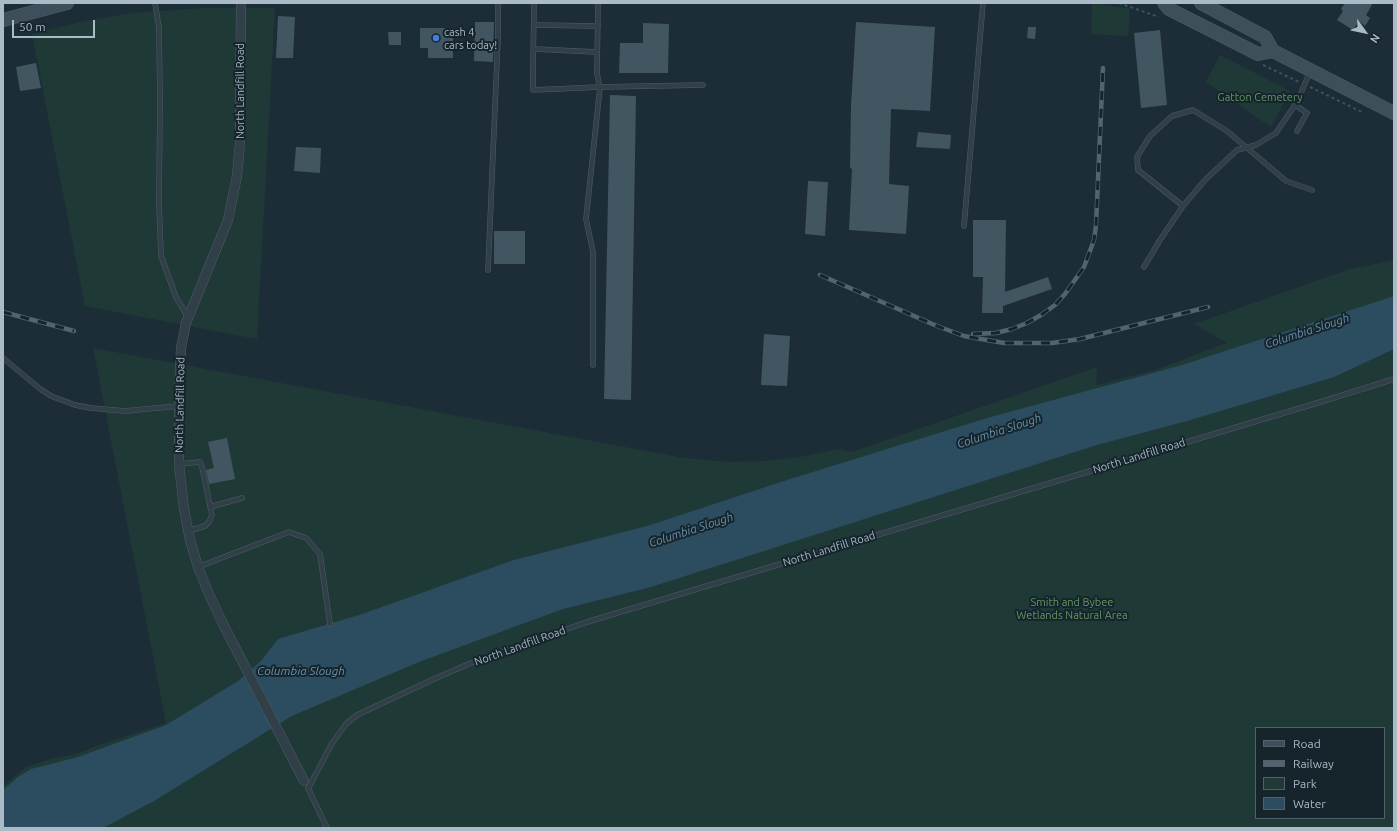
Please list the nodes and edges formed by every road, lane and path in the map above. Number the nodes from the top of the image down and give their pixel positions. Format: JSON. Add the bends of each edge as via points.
{"nodes":[{"id":1,"x":66,"y":3,"type":"edge"},
{"id":2,"x":155,"y":3,"type":"edge"},
{"id":3,"x":241,"y":3,"type":"edge"},
{"id":4,"x":498,"y":3,"type":"edge"},
{"id":5,"x":534,"y":3,"type":"edge"},
{"id":6,"x":598,"y":3,"type":"edge"},
{"id":7,"x":983,"y":3,"type":"edge"},
{"id":8,"x":1119,"y":3,"type":"edge"},
{"id":9,"x":1164,"y":3,"type":"edge"},
{"id":10,"x":1201,"y":3,"type":"edge"},
{"id":11,"x":1221,"y":3,"type":"edge"},
{"id":12,"x":1126,"y":4,"type":"edge"},
{"id":13,"x":3,"y":20,"type":"edge"},
{"id":14,"x":1233,"y":20,"type":"junction"},
{"id":15,"x":534,"y":25,"type":"junction"},
{"id":16,"x":598,"y":26,"type":"junction"},
{"id":17,"x":534,"y":50,"type":"junction"},
{"id":18,"x":597,"y":52,"type":"junction"},
{"id":19,"x":1273,"y":52,"type":"junction"},
{"id":20,"x":1311,"y":70,"type":"junction"},
{"id":21,"x":703,"y":85,"type":"dead end"},
{"id":22,"x":600,"y":87,"type":"junction"},
{"id":23,"x":1295,"y":105,"type":"junction"},
{"id":24,"x":1394,"y":113,"type":"edge"},
{"id":25,"x":1297,"y":132,"type":"dead end"},
{"id":26,"x":1246,"y":148,"type":"junction"},
{"id":27,"x":1312,"y":190,"type":"dead end"},
{"id":28,"x":1183,"y":206,"type":"junction"},
{"id":29,"x":964,"y":226,"type":"dead end"},
{"id":30,"x":1144,"y":267,"type":"dead end"},
{"id":31,"x":488,"y":270,"type":"dead end"},
{"id":32,"x":188,"y":318,"type":"junction"},
{"id":33,"x":3,"y":358,"type":"edge"},
{"id":34,"x":593,"y":366,"type":"dead end"},
{"id":35,"x":1394,"y":379,"type":"edge"},
{"id":36,"x":179,"y":406,"type":"junction"},
{"id":37,"x":178,"y":464,"type":"junction"},
{"id":38,"x":242,"y":498,"type":"dead end"},
{"id":39,"x":210,"y":507,"type":"junction"},
{"id":40,"x":188,"y":531,"type":"junction"},
{"id":41,"x":198,"y":567,"type":"junction"},
{"id":42,"x":330,"y":624,"type":"dead end"},
{"id":43,"x":306,"y":785,"type":"junction"},
{"id":44,"x":328,"y":828,"type":"edge"}],
"edges":[{"from":1,"to":13,"type":"main road"},
{"from":2,"to":32,"type":"lane","via":[[159,28],[161,256],[176,297]]},
{"from":3,"to":32,"type":"street","name":"North Landfill Road","via":[[240,143],[237,176],[228,220]]},
{"from":4,"to":31,"type":"lane"},
{"from":5,"to":15,"type":"lane"},
{"from":6,"to":16,"type":"lane"},
{"from":7,"to":29,"type":"lane"},
{"from":8,"to":12,"type":"path"},
{"from":9,"to":19,"type":"main road","via":[[1169,9],[1258,54]]},
{"from":10,"to":14,"type":"main road"},
{"from":11,"to":14,"type":"main road"},
{"from":14,"to":19,"type":"main road","via":[[1264,37]]},
{"from":15,"to":16,"type":"lane"},
{"from":15,"to":17,"type":"lane"},
{"from":16,"to":18,"type":"lane"},
{"from":17,"to":18,"type":"lane"},
{"from":17,"to":22,"type":"lane","via":[[533,90]]},
{"from":18,"to":22,"type":"lane"},
{"from":19,"to":20,"type":"main road"},
{"from":20,"to":23,"type":"lane"},
{"from":20,"to":24,"type":"main road"},
{"from":21,"to":22,"type":"lane"},
{"from":22,"to":34,"type":"lane","via":[[586,219],[593,252]]},
{"from":23,"to":25,"type":"lane","via":[[1307,113]]},
{"from":23,"to":26,"type":"lane","via":[[1276,133]]},
{"from":26,"to":27,"type":"lane","via":[[1286,181]]},
{"from":26,"to":28,"type":"lane","via":[[1237,150],[1205,180]]},
{"from":26,"to":28,"type":"lane","via":[[1227,131],[1193,110],[1172,116],[1150,136],[1137,157],[1138,170]]},
{"from":28,"to":30,"type":"lane"},
{"from":32,"to":36,"type":"street","name":"North Landfill Road","via":[[181,348]]},
{"from":33,"to":36,"type":"lane","via":[[51,396],[75,405],[125,411]]},
{"from":35,"to":43,"type":"lane","name":"North Landfill Road","via":[[587,622],[471,663],[357,715],[346,724]]},
{"from":36,"to":37,"type":"street","name":"North Landfill Road"},
{"from":37,"to":39,"type":"lane","via":[[200,462]]},
{"from":37,"to":40,"type":"street","name":"North Landfill Road"},
{"from":38,"to":39,"type":"lane"},
{"from":39,"to":40,"type":"lane","via":[[212,515],[209,522],[205,526]]},
{"from":40,"to":41,"type":"street","name":"North Landfill Road"},
{"from":41,"to":42,"type":"lane","via":[[289,532],[306,538],[320,554]]},
{"from":41,"to":43,"type":"street","name":"North Landfill Road","via":[[223,624]]},
{"from":43,"to":44,"type":"lane","name":"North Landfill Road"}]}
